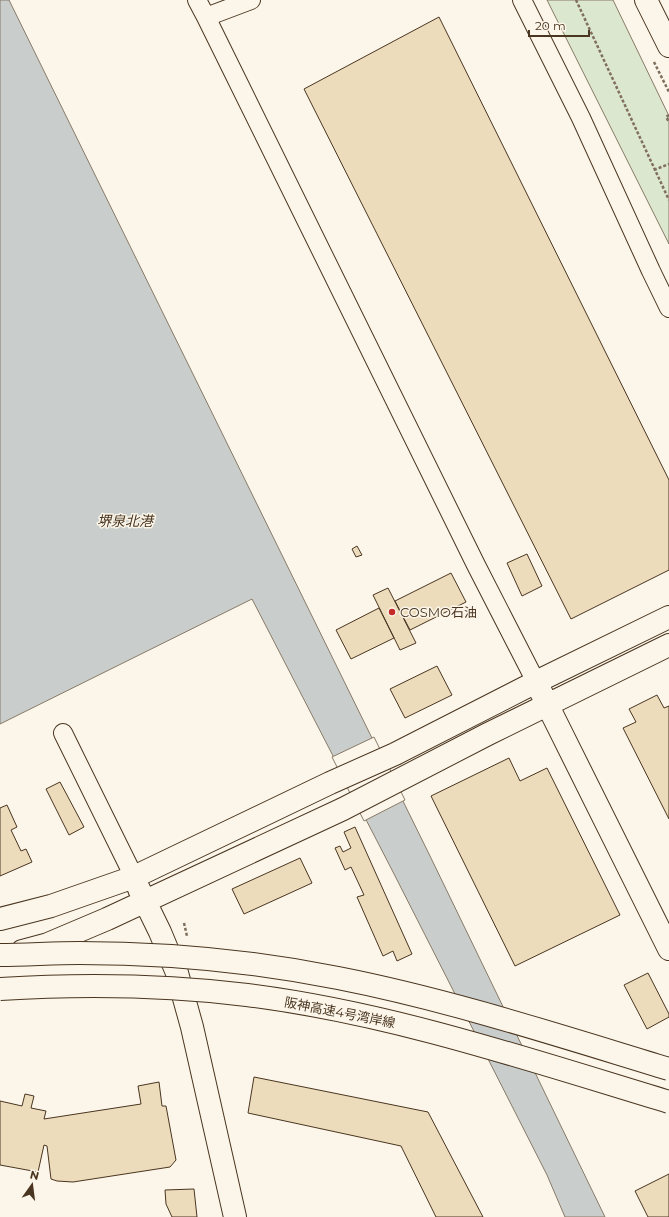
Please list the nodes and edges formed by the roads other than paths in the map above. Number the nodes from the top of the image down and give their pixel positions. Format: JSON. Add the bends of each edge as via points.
{"nodes":[{"id":1,"x":197,"y":0,"type":"edge"},
{"id":2,"x":251,"y":0,"type":"edge"},
{"id":3,"x":522,"y":0,"type":"edge"},
{"id":4,"x":646,"y":0,"type":"edge"},
{"id":5,"x":206,"y":17,"type":"junction"},
{"id":6,"x":669,"y":46,"type":"edge"},
{"id":7,"x":669,"y":308,"type":"edge"},
{"id":8,"x":669,"y":617,"type":"edge"},
{"id":9,"x":669,"y":645,"type":"edge"},
{"id":10,"x":536,"y":682,"type":"junction"},
{"id":11,"x":547,"y":705,"type":"junction"},
{"id":12,"x":63,"y":733,"type":"dead end"},
{"id":13,"x":134,"y":877,"type":"junction"},
{"id":14,"x":145,"y":902,"type":"junction"},
{"id":15,"x":0,"y":919,"type":"edge"},
{"id":16,"x":669,"y":949,"type":"edge"},
{"id":17,"x":0,"y":957,"type":"edge"},
{"id":18,"x":0,"y":989,"type":"edge"},
{"id":19,"x":669,"y":1069,"type":"edge"},
{"id":20,"x":669,"y":1102,"type":"edge"},
{"id":21,"x":235,"y":1217,"type":"edge"}],
"edges":[{"from":1,"to":5,"type":"street"},
{"from":2,"to":5,"type":"street"},
{"from":3,"to":7,"type":"street","via":[[581,118]]},
{"from":4,"to":6,"type":"main road"},
{"from":5,"to":10,"type":"street","via":[[472,558]]},
{"from":8,"to":10,"type":"main road"},
{"from":9,"to":11,"type":"main road"},
{"from":10,"to":11,"type":"main road"},
{"from":10,"to":13,"type":"main road","via":[[395,754]]},
{"from":11,"to":14,"type":"main road","via":[[343,809]]},
{"from":11,"to":16,"type":"main road"},
{"from":12,"to":13,"type":"street"},
{"from":13,"to":14,"type":"main road"},
{"from":13,"to":15,"type":"main road","via":[[51,906]]},
{"from":14,"to":17,"type":"main road","via":[[48,944]]},
{"from":14,"to":21,"type":"main road","via":[[177,973],[194,1034]]},
{"from":17,"to":19,"type":"main road","bridge":true,"via":[[78,953],[159,955],[250,964],[338,978],[421,996]]},
{"from":18,"to":20,"type":"main road","name":"阪神高速4号湾岸線","bridge":true,"via":[[96,986],[172,988],[247,995],[333,1009],[415,1027]]}]}
